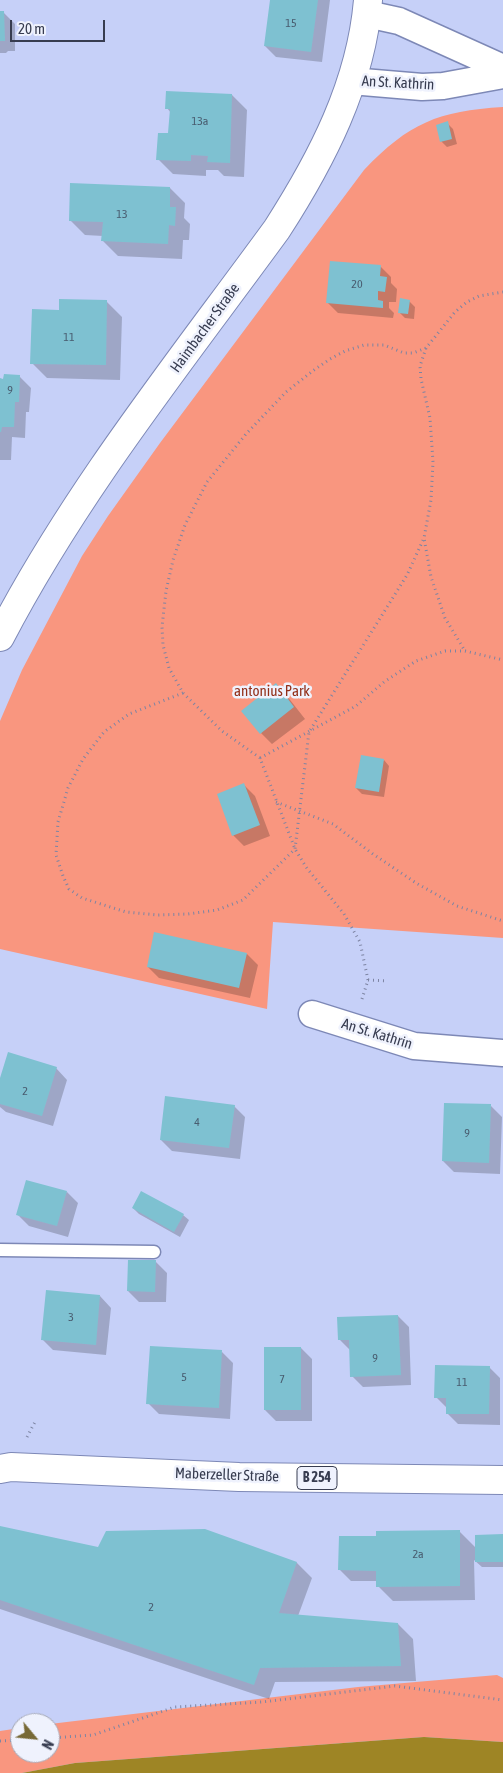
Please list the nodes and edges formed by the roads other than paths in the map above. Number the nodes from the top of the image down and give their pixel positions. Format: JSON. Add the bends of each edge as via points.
{"nodes":[{"id":1,"x":368,"y":7,"type":"edge"},
{"id":2,"x":503,"y":68,"type":"edge"},
{"id":3,"x":503,"y":75,"type":"edge"},
{"id":4,"x":351,"y":80,"type":"junction"},
{"id":5,"x":0,"y":637,"type":"edge"},
{"id":6,"x":312,"y":1014,"type":"dead end"},
{"id":7,"x":503,"y":1052,"type":"edge"},
{"id":8,"x":0,"y":1250,"type":"edge"},
{"id":9,"x":154,"y":1252,"type":"dead end"},
{"id":10,"x":4,"y":1466,"type":"edge"},
{"id":11,"x":503,"y":1480,"type":"edge"}],
"edges":[{"from":1,"to":2,"type":"street"},
{"from":1,"to":4,"type":"main road","name":"Haimbacher Straße"},
{"from":3,"to":4,"type":"street","name":"An St. Kathrin","via":[[422,87]]},
{"from":4,"to":5,"type":"main road","name":"Haimbacher Straße","via":[[342,109],[302,190],[106,464],[49,551]]},
{"from":6,"to":7,"type":"street","name":"An St. Kathrin","via":[[414,1046]]},
{"from":8,"to":9,"type":"lane"},
{"from":10,"to":11,"type":"main road","name":"Maberzeller Straße","number":"B 254","via":[[239,1477]]}]}
